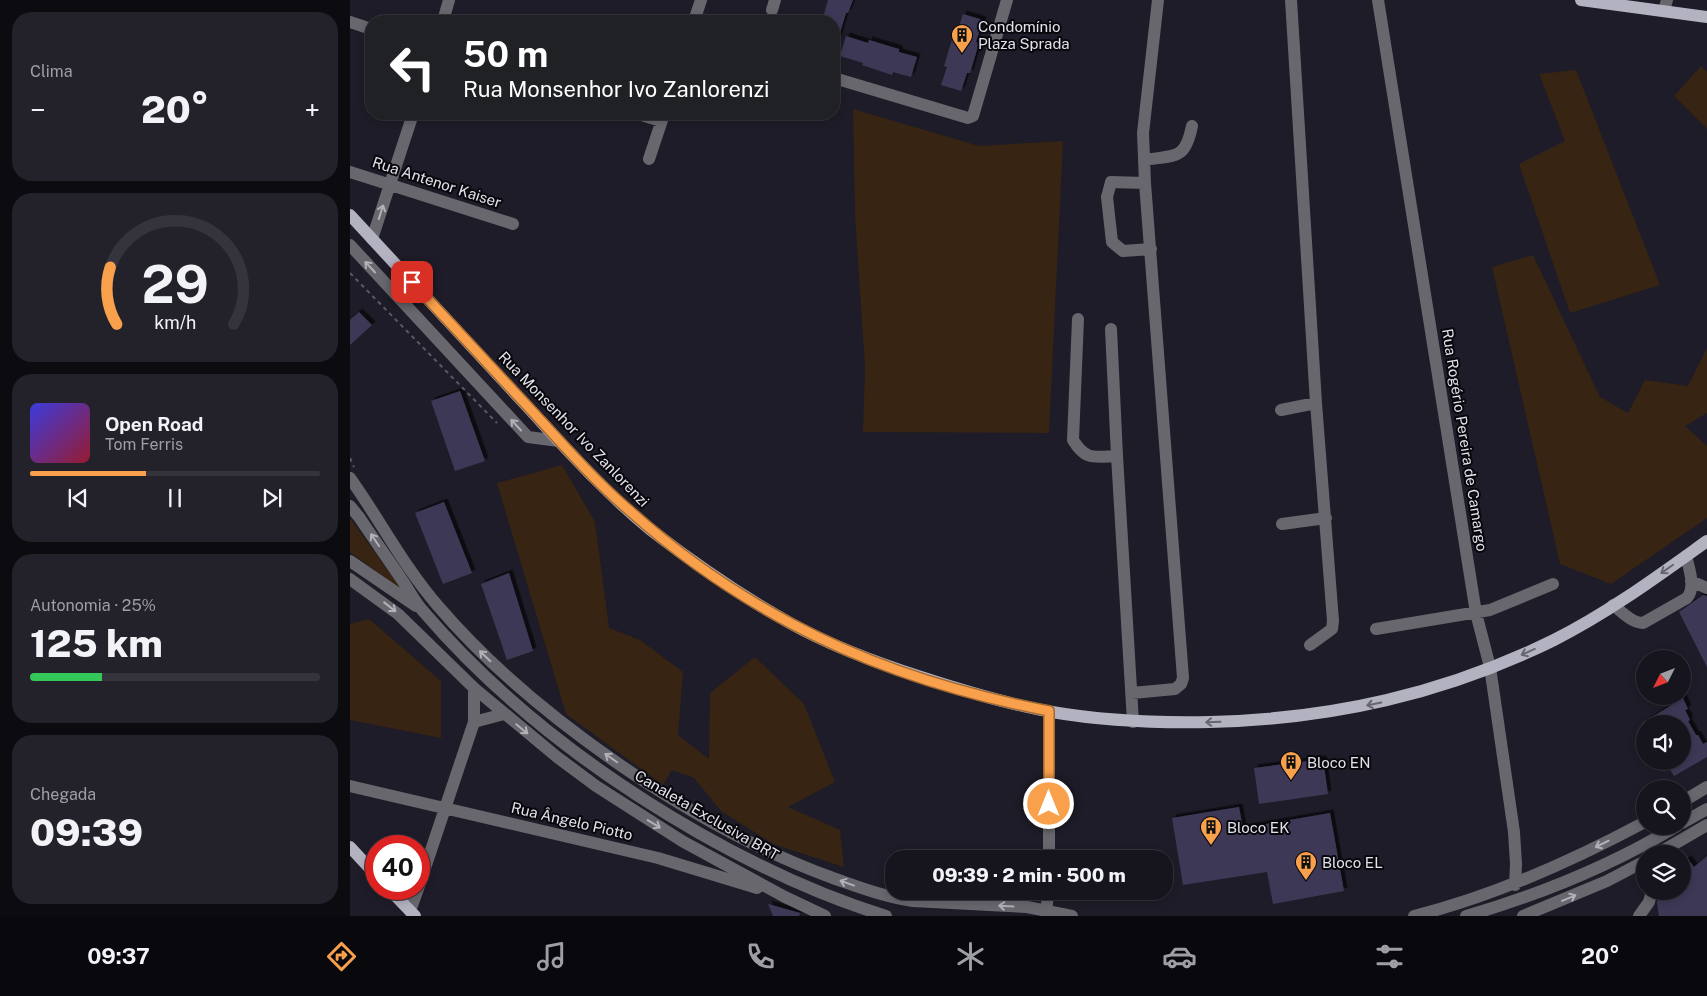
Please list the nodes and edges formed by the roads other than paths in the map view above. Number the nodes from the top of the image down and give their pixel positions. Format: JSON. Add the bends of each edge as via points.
{"nodes":[{"id":1,"x":450,"y":0,"type":"edge"},
{"id":2,"x":700,"y":0,"type":"edge"},
{"id":3,"x":1007,"y":0,"type":"edge"},
{"id":4,"x":1158,"y":0,"type":"edge"},
{"id":5,"x":1291,"y":0,"type":"edge"},
{"id":6,"x":1378,"y":0,"type":"edge"},
{"id":7,"x":1581,"y":0,"type":"edge"},
{"id":8,"x":1614,"y":2,"type":"edge"},
{"id":9,"x":1666,"y":6,"type":"edge"},
{"id":10,"x":445,"y":15,"type":"edge"},
{"id":11,"x":696,"y":15,"type":"edge"},
{"id":12,"x":1707,"y":17,"type":"edge"},
{"id":13,"x":350,"y":22,"type":"edge"},
{"id":14,"x":365,"y":27,"type":"edge"},
{"id":15,"x":840,"y":80,"type":"edge"},
{"id":16,"x":411,"y":120,"type":"edge"},
{"id":17,"x":662,"y":120,"type":"edge"},
{"id":18,"x":1192,"y":126,"type":"dead end"},
{"id":19,"x":649,"y":159,"type":"dead end"},
{"id":20,"x":1144,"y":160,"type":"junction"},
{"id":21,"x":350,"y":172,"type":"edge"},
{"id":22,"x":1145,"y":183,"type":"junction"},
{"id":23,"x":390,"y":184,"type":"junction"},
{"id":24,"x":350,"y":215,"type":"edge"},
{"id":25,"x":513,"y":224,"type":"dead end"},
{"id":26,"x":372,"y":239,"type":"junction"},
{"id":27,"x":350,"y":245,"type":"edge"},
{"id":28,"x":1151,"y":249,"type":"junction"},
{"id":29,"x":1078,"y":319,"type":"dead end"},
{"id":30,"x":1111,"y":329,"type":"dead end"},
{"id":31,"x":1316,"y":403,"type":"junction"},
{"id":32,"x":1281,"y":410,"type":"dead end"},
{"id":33,"x":559,"y":441,"type":"junction"},
{"id":34,"x":1116,"y":456,"type":"junction"},
{"id":35,"x":350,"y":478,"type":"edge"},
{"id":36,"x":350,"y":506,"type":"edge"},
{"id":37,"x":355,"y":516,"type":"edge"},
{"id":38,"x":1326,"y":518,"type":"junction"},
{"id":39,"x":381,"y":523,"type":"junction"},
{"id":40,"x":1282,"y":524,"type":"dead end"},
{"id":41,"x":1707,"y":541,"type":"edge"},
{"id":42,"x":1686,"y":556,"type":"junction"},
{"id":43,"x":350,"y":561,"type":"edge"},
{"id":44,"x":350,"y":579,"type":"edge"},
{"id":45,"x":1691,"y":581,"type":"junction"},
{"id":46,"x":1552,"y":584,"type":"dead end"},
{"id":47,"x":1707,"y":588,"type":"edge"},
{"id":48,"x":1613,"y":605,"type":"junction"},
{"id":49,"x":422,"y":610,"type":"junction"},
{"id":50,"x":1476,"y":613,"type":"junction"},
{"id":51,"x":1376,"y":629,"type":"dead end"},
{"id":52,"x":1310,"y":645,"type":"dead end"},
{"id":53,"x":1490,"y":667,"type":"junction"},
{"id":54,"x":474,"y":688,"type":"junction"},
{"id":55,"x":1132,"y":693,"type":"junction"},
{"id":56,"x":1049,"y":711,"type":"junction"},
{"id":57,"x":504,"y":714,"type":"junction"},
{"id":58,"x":474,"y":722,"type":"junction"},
{"id":59,"x":1134,"y":722,"type":"junction"},
{"id":60,"x":350,"y":786,"type":"edge"},
{"id":61,"x":1707,"y":787,"type":"edge"},
{"id":62,"x":1691,"y":797,"type":"edge"},
{"id":63,"x":445,"y":808,"type":"junction"},
{"id":64,"x":1707,"y":809,"type":"edge"},
{"id":65,"x":1691,"y":818,"type":"edge"},
{"id":66,"x":1707,"y":825,"type":"edge"},
{"id":67,"x":1636,"y":827,"type":"edge"},
{"id":68,"x":1663,"y":835,"type":"edge"},
{"id":69,"x":1673,"y":845,"type":"edge"},
{"id":70,"x":350,"y":847,"type":"edge"},
{"id":71,"x":1049,"y":850,"type":"edge"},
{"id":72,"x":430,"y":852,"type":"edge"},
{"id":73,"x":365,"y":863,"type":"edge"},
{"id":74,"x":1636,"y":866,"type":"edge"},
{"id":75,"x":1514,"y":884,"type":"junction"},
{"id":76,"x":785,"y":897,"type":"junction"},
{"id":77,"x":400,"y":900,"type":"edge"},
{"id":78,"x":416,"y":900,"type":"edge"},
{"id":79,"x":1047,"y":900,"type":"edge"},
{"id":80,"x":1650,"y":900,"type":"edge"},
{"id":81,"x":1046,"y":913,"type":"edge"},
{"id":82,"x":413,"y":914,"type":"edge"},
{"id":83,"x":825,"y":916,"type":"edge"},
{"id":84,"x":886,"y":916,"type":"edge"},
{"id":85,"x":1072,"y":916,"type":"edge"},
{"id":86,"x":1414,"y":916,"type":"edge"},
{"id":87,"x":1466,"y":916,"type":"edge"},
{"id":88,"x":1524,"y":916,"type":"edge"},
{"id":89,"x":1638,"y":916,"type":"edge"}],
"edges":[{"from":1,"to":10,"type":"street"},
{"from":2,"to":11,"type":"street"},
{"from":3,"to":15,"type":"street","via":[[973,116],[968,118]]},
{"from":4,"to":20,"type":"street","via":[[1143,133]]},
{"from":5,"to":31,"type":"street"},
{"from":6,"to":50,"type":"street","name":"Rua Rogério Pereira de Camargo"},
{"from":7,"to":8,"type":"main road"},
{"from":8,"to":9,"type":"main road"},
{"from":9,"to":12,"type":"main road"},
{"from":13,"to":14,"type":"street"},
{"from":16,"to":23,"type":"street"},
{"from":17,"to":19,"type":"street"},
{"from":18,"to":20,"type":"street","via":[[1189,142],[1178,154]]},
{"from":20,"to":22,"type":"street"},
{"from":21,"to":23,"type":"street","name":"Rua Antenor Kaiser"},
{"from":22,"to":28,"type":"street"},
{"from":22,"to":28,"type":"street","via":[[1112,182],[1107,197],[1112,242],[1123,251]]},
{"from":23,"to":25,"type":"street","name":"Rua Antenor Kaiser"},
{"from":26,"to":23,"type":"street","one_way":true},
{"from":24,"to":26,"type":"main road","name":"Rua Monsenhor Ivo Zanlorenzi"},
{"from":26,"to":33,"type":"main road","name":"Rua Monsenhor Ivo Zanlorenzi"},
{"from":33,"to":27,"type":"street","one_way":true,"via":[[528,437]]},
{"from":28,"to":55,"type":"street","via":[[1183,678],[1175,689]]},
{"from":29,"to":34,"type":"street","via":[[1073,440],[1080,451],[1091,457]]},
{"from":30,"to":34,"type":"street"},
{"from":31,"to":32,"type":"street"},
{"from":31,"to":38,"type":"street"},
{"from":33,"to":56,"type":"main road","name":"Rua Monsenhor Ivo Zanlorenzi","via":[[649,528],[723,582],[792,624],[886,666],[991,698]]},
{"from":34,"to":55,"type":"street"},
{"from":35,"to":39,"type":"street"},
{"from":36,"to":37,"type":"street","name":"Canaleta Exclusiva BRT"},
{"from":37,"to":39,"type":"street"},
{"from":49,"to":37,"type":"street","name":"Canaleta Exclusiva BRT","one_way":true},
{"from":38,"to":40,"type":"street"},
{"from":38,"to":52,"type":"street","via":[[1332,629]]},
{"from":81,"to":39,"type":"street","one_way":true,"via":[[1011,906],[896,899],[792,862],[701,816],[571,730],[511,680],[427,593]]},
{"from":41,"to":42,"type":"main road","name":"Rua Monsenhor Ivo Zanlorenzi"},
{"from":42,"to":45,"type":"street"},
{"from":42,"to":48,"type":"main road","name":"Rua Monsenhor Ivo Zanlorenzi","one_way":true},
{"from":43,"to":49,"type":"street","name":"Canaleta Exclusiva BRT"},
{"from":44,"to":54,"type":"street","one_way":true,"via":[[398,614]]},
{"from":45,"to":47,"type":"street"},
{"from":45,"to":48,"type":"street","via":[[1691,593],[1687,598],[1644,624]]},
{"from":46,"to":50,"type":"street"},
{"from":48,"to":53,"type":"main road","name":"Rua Monsenhor Ivo Zanlorenzi","one_way":true,"via":[[1557,639]]},
{"from":49,"to":84,"type":"street","name":"Canaleta Exclusiva BRT","via":[[512,702],[593,766],[640,798],[770,871]]},
{"from":50,"to":51,"type":"street"},
{"from":50,"to":53,"type":"street","name":"Rua Rogério Pereira de Camargo"},
{"from":53,"to":59,"type":"main road","name":"Rua Monsenhor Ivo Zanlorenzi","one_way":true,"via":[[1392,700],[1315,714],[1245,721]]},
{"from":53,"to":75,"type":"street","name":"Rua Rogério Pereira de Camargo","via":[[1514,832]]},
{"from":54,"to":57,"type":"street"},
{"from":54,"to":58,"type":"street"},
{"from":55,"to":59,"type":"street"},
{"from":56,"to":59,"type":"main road","name":"Rua Monsenhor Ivo Zanlorenzi"},
{"from":56,"to":71,"type":"street"},
{"from":57,"to":58,"type":"street"},
{"from":57,"to":76,"type":"street","one_way":true,"via":[[557,757],[639,814]]},
{"from":58,"to":63,"type":"street"},
{"from":60,"to":63,"type":"street","name":"Rua Ângelo Piotto"},
{"from":61,"to":62,"type":"street"},
{"from":63,"to":72,"type":"street"},
{"from":63,"to":76,"type":"street","name":"Rua Ângelo Piotto","via":[[658,858]]},
{"from":64,"to":65,"type":"street"},
{"from":66,"to":69,"type":"street"},
{"from":67,"to":75,"type":"street","one_way":true},
{"from":68,"to":87,"type":"street","via":[[1602,866]]},
{"from":70,"to":73,"type":"main road"},
{"from":88,"to":74,"type":"street","one_way":true},
{"from":75,"to":86,"type":"street"},
{"from":76,"to":83,"type":"street"},
{"from":77,"to":82,"type":"main road"},
{"from":78,"to":82,"type":"street"},
{"from":79,"to":81,"type":"street"},
{"from":80,"to":89,"type":"street"},
{"from":81,"to":85,"type":"street"}]}
